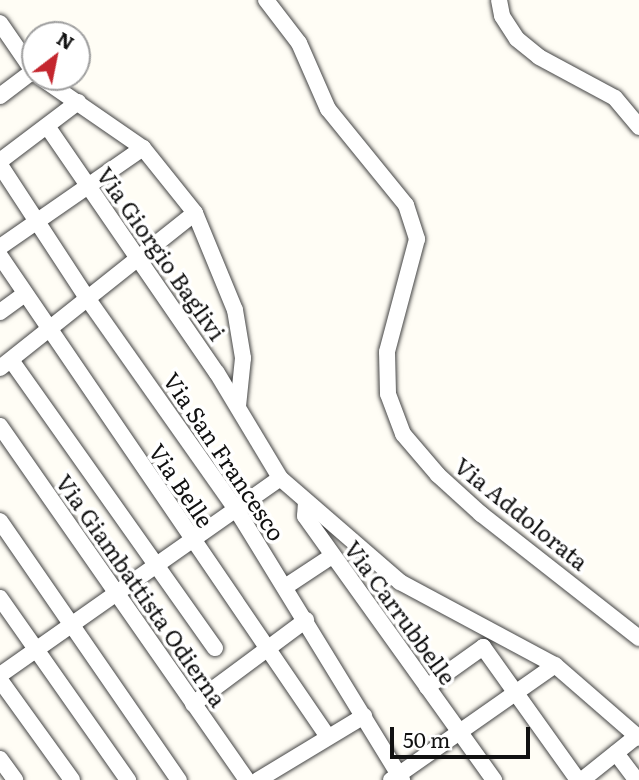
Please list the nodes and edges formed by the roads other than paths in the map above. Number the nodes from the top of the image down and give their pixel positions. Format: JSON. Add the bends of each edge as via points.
{"nodes":[{"id":1,"x":266,"y":0,"type":"edge"},
{"id":2,"x":499,"y":0,"type":"edge"},
{"id":3,"x":1,"y":27,"type":"edge"},
{"id":4,"x":21,"y":54,"type":"edge"},
{"id":5,"x":21,"y":83,"type":"edge"},
{"id":6,"x":62,"y":91,"type":"edge"},
{"id":7,"x":0,"y":96,"type":"edge"},
{"id":8,"x":78,"y":102,"type":"junction"},
{"id":9,"x":47,"y":125,"type":"junction"},
{"id":10,"x":639,"y":127,"type":"edge"},
{"id":11,"x":143,"y":148,"type":"junction"},
{"id":12,"x":0,"y":163,"type":"edge"},
{"id":13,"x":87,"y":185,"type":"junction"},
{"id":14,"x":195,"y":213,"type":"junction"},
{"id":15,"x":38,"y":222,"type":"junction"},
{"id":16,"x":0,"y":247,"type":"edge"},
{"id":17,"x":0,"y":257,"type":"edge"},
{"id":18,"x":138,"y":259,"type":"junction"},
{"id":19,"x":25,"y":294,"type":"junction"},
{"id":20,"x":87,"y":298,"type":"junction"},
{"id":21,"x":0,"y":312,"type":"edge"},
{"id":22,"x":50,"y":331,"type":"junction"},
{"id":23,"x":6,"y":364,"type":"edge"},
{"id":24,"x":238,"y":406,"type":"junction"},
{"id":25,"x":0,"y":426,"type":"edge"},
{"id":26,"x":281,"y":478,"type":"junction"},
{"id":27,"x":306,"y":502,"type":"junction"},
{"id":28,"x":236,"y":509,"type":"junction"},
{"id":29,"x":0,"y":521,"type":"edge"},
{"id":30,"x":191,"y":539,"type":"junction"},
{"id":31,"x":332,"y":556,"type":"junction"},
{"id":32,"x":155,"y":565,"type":"junction"},
{"id":33,"x":285,"y":587,"type":"junction"},
{"id":34,"x":116,"y":593,"type":"junction"},
{"id":35,"x":0,"y":598,"type":"edge"},
{"id":36,"x":306,"y":620,"type":"junction"},
{"id":37,"x":70,"y":626,"type":"junction"},
{"id":38,"x":639,"y":638,"type":"edge"},
{"id":39,"x":215,"y":648,"type":"dead end"},
{"id":40,"x":267,"y":649,"type":"junction"},
{"id":41,"x":36,"y":651,"type":"junction"},
{"id":42,"x":555,"y":665,"type":"junction"},
{"id":43,"x":0,"y":678,"type":"edge"},
{"id":44,"x":427,"y":687,"type":"junction"},
{"id":45,"x":516,"y":693,"type":"junction"},
{"id":46,"x":193,"y":704,"type":"junction"},
{"id":47,"x":364,"y":716,"type":"junction"},
{"id":48,"x":459,"y":732,"type":"junction"},
{"id":49,"x":328,"y":737,"type":"junction"},
{"id":50,"x":638,"y":737,"type":"edge"},
{"id":51,"x":616,"y":753,"type":"junction"},
{"id":52,"x":0,"y":759,"type":"edge"},
{"id":53,"x":397,"y":778,"type":"edge"},
{"id":54,"x":15,"y":780,"type":"edge"},
{"id":55,"x":72,"y":780,"type":"edge"},
{"id":56,"x":128,"y":780,"type":"edge"},
{"id":57,"x":179,"y":780,"type":"edge"},
{"id":58,"x":247,"y":780,"type":"edge"},
{"id":59,"x":258,"y":780,"type":"edge"},
{"id":60,"x":494,"y":780,"type":"edge"},
{"id":61,"x":580,"y":780,"type":"edge"},
{"id":62,"x":636,"y":780,"type":"edge"}],
"edges":[{"from":1,"to":38,"type":"street","name":"Via Addolorata","via":[[299,43],[328,109],[406,205],[418,239],[387,352],[388,394],[403,434],[438,475],[481,513]]},
{"from":2,"to":10,"type":"street","via":[[502,16],[517,39],[539,57],[615,97]]},
{"from":3,"to":4,"type":"street"},
{"from":5,"to":7,"type":"street"},
{"from":6,"to":8,"type":"street"},
{"from":8,"to":9,"type":"street"},
{"from":8,"to":11,"type":"street"},
{"from":9,"to":12,"type":"street"},
{"from":9,"to":13,"type":"street","name":"Via Giorgio Baglivi"},
{"from":11,"to":13,"type":"street"},
{"from":11,"to":14,"type":"street"},
{"from":12,"to":15,"type":"street","name":"Via San Francesco"},
{"from":13,"to":15,"type":"street"},
{"from":13,"to":18,"type":"street","name":"Via Giorgio Baglivi"},
{"from":14,"to":18,"type":"street"},
{"from":14,"to":24,"type":"street","via":[[235,310],[243,358]]},
{"from":15,"to":16,"type":"street"},
{"from":15,"to":20,"type":"street","name":"Via San Francesco"},
{"from":17,"to":19,"type":"street","name":"Via Belle"},
{"from":18,"to":20,"type":"street"},
{"from":18,"to":24,"type":"street","name":"Via Giorgio Baglivi"},
{"from":19,"to":21,"type":"street"},
{"from":19,"to":22,"type":"street","name":"Via Belle"},
{"from":20,"to":22,"type":"street"},
{"from":20,"to":28,"type":"street","name":"Via San Francesco"},
{"from":22,"to":23,"type":"street"},
{"from":22,"to":30,"type":"street","name":"Via Belle"},
{"from":23,"to":32,"type":"street"},
{"from":24,"to":26,"type":"street","name":"Via Giorgio Baglivi"},
{"from":25,"to":34,"type":"street","name":"Via Giambattista Odierna"},
{"from":26,"to":27,"type":"street","name":"Via Giorgio Baglivi"},
{"from":26,"to":28,"type":"street"},
{"from":27,"to":31,"type":"street","name":"Via Carrubbelle","via":[[305,516]]},
{"from":27,"to":42,"type":"street","name":"Via Giorgio Baglivi","via":[[400,582]]},
{"from":28,"to":30,"type":"street"},
{"from":28,"to":33,"type":"street","name":"Via San Francesco"},
{"from":29,"to":37,"type":"street"},
{"from":30,"to":32,"type":"street"},
{"from":30,"to":40,"type":"street","name":"Via Belle"},
{"from":31,"to":33,"type":"street"},
{"from":31,"to":44,"type":"street","name":"Via Carrubbelle"},
{"from":32,"to":34,"type":"street"},
{"from":32,"to":39,"type":"street"},
{"from":33,"to":36,"type":"street","name":"Via San Francesco"},
{"from":34,"to":37,"type":"street"},
{"from":34,"to":46,"type":"street","name":"Via Giambattista Odierna"},
{"from":35,"to":41,"type":"street"},
{"from":36,"to":40,"type":"street"},
{"from":36,"to":47,"type":"street","name":"Via San Francesco"},
{"from":37,"to":41,"type":"street"},
{"from":37,"to":57,"type":"street"},
{"from":40,"to":46,"type":"street"},
{"from":40,"to":49,"type":"street","name":"Via Belle"},
{"from":41,"to":43,"type":"street"},
{"from":41,"to":56,"type":"street"},
{"from":42,"to":45,"type":"street"},
{"from":42,"to":50,"type":"street","name":"Via Giorgio Baglivi"},
{"from":43,"to":55,"type":"street"},
{"from":44,"to":45,"type":"street","via":[[483,648]]},
{"from":44,"to":48,"type":"street","name":"Via Carrubbelle"},
{"from":45,"to":48,"type":"street"},
{"from":45,"to":61,"type":"street"},
{"from":46,"to":58,"type":"street","name":"Via Giambattista Odierna"},
{"from":47,"to":49,"type":"street"},
{"from":47,"to":53,"type":"street","name":"Via San Francesco"},
{"from":48,"to":53,"type":"street"},
{"from":48,"to":60,"type":"street","name":"Via Carrubbelle"},
{"from":49,"to":59,"type":"street"},
{"from":50,"to":51,"type":"street"},
{"from":51,"to":61,"type":"street"},
{"from":51,"to":62,"type":"street"},
{"from":52,"to":54,"type":"street"}]}
